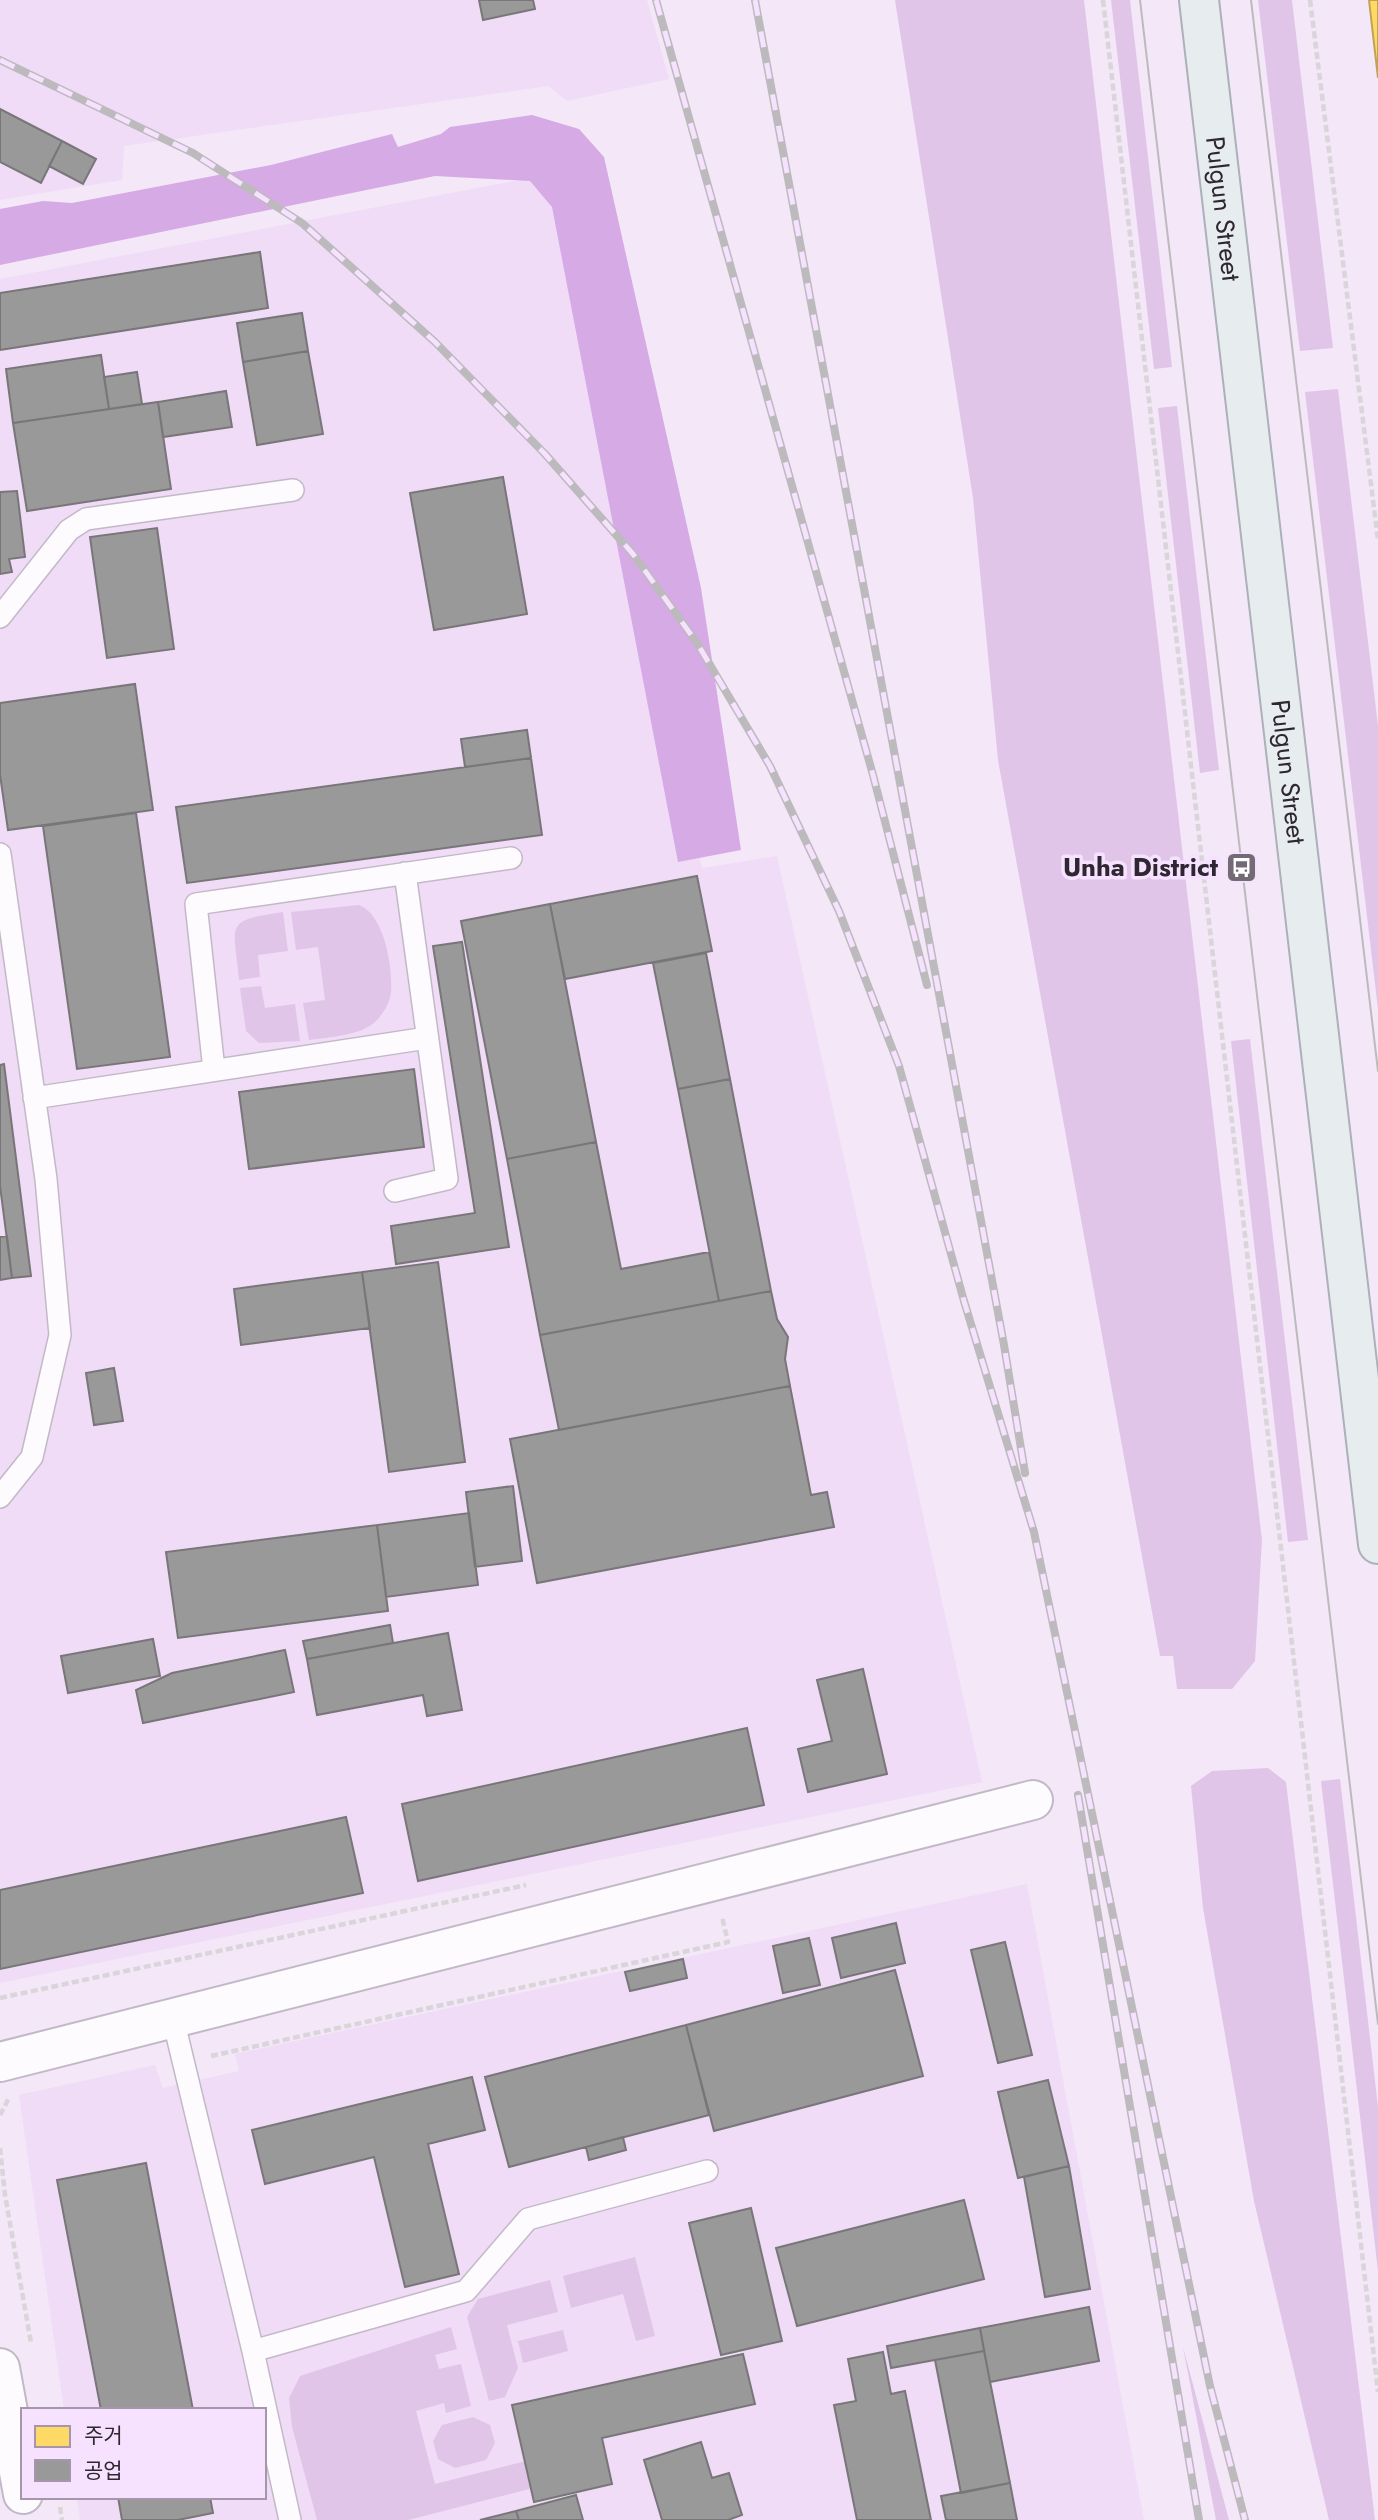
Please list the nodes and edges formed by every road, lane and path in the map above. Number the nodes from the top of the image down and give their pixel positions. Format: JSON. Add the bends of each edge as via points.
{"nodes":[{"id":1,"x":1103,"y":0,"type":"edge"},
{"id":2,"x":1199,"y":0,"type":"edge"},
{"id":3,"x":1310,"y":0,"type":"edge"},
{"id":4,"x":293,"y":491,"type":"dead end"},
{"id":5,"x":1378,"y":540,"type":"edge"},
{"id":6,"x":0,"y":617,"type":"edge"},
{"id":7,"x":0,"y":854,"type":"edge"},
{"id":8,"x":511,"y":858,"type":"dead end"},
{"id":9,"x":405,"y":873,"type":"junction"},
{"id":10,"x":427,"y":1038,"type":"junction"},
{"id":11,"x":214,"y":1070,"type":"junction"},
{"id":12,"x":34,"y":1098,"type":"junction"},
{"id":13,"x":395,"y":1191,"type":"dead end"},
{"id":14,"x":0,"y":1497,"type":"edge"},
{"id":15,"x":1378,"y":1544,"type":"edge"},
{"id":16,"x":1033,"y":1800,"type":"dead end"},
{"id":17,"x":714,"y":1881,"type":"junction"},
{"id":18,"x":527,"y":1885,"type":"dead end"},
{"id":19,"x":0,"y":1998,"type":"edge"},
{"id":20,"x":173,"y":2019,"type":"junction"},
{"id":21,"x":184,"y":2062,"type":"junction"},
{"id":22,"x":5,"y":2079,"type":"edge"},
{"id":23,"x":0,"y":2115,"type":"edge"},
{"id":24,"x":0,"y":2148,"type":"edge"},
{"id":25,"x":707,"y":2171,"type":"dead end"},
{"id":26,"x":2,"y":2195,"type":"edge"},
{"id":27,"x":253,"y":2351,"type":"junction"},
{"id":28,"x":17,"y":2362,"type":"edge"},
{"id":29,"x":1378,"y":2392,"type":"edge"},
{"id":30,"x":265,"y":2408,"type":"edge"},
{"id":31,"x":266,"y":2410,"type":"edge"},
{"id":32,"x":21,"y":2451,"type":"edge"},
{"id":33,"x":24,"y":2499,"type":"edge"},
{"id":34,"x":27,"y":2520,"type":"edge"},
{"id":35,"x":290,"y":2520,"type":"edge"}],
"edges":[{"from":1,"to":29,"type":"path"},
{"from":2,"to":15,"type":"main road","name":"Pulgun Street"},
{"from":3,"to":5,"type":"path"},
{"from":4,"to":6,"type":"lane","via":[[86,519],[69,530]]},
{"from":7,"to":12,"type":"lane"},
{"from":8,"to":9,"type":"lane"},
{"from":9,"to":10,"type":"lane"},
{"from":9,"to":11,"type":"lane","via":[[196,904]]},
{"from":10,"to":11,"type":"lane"},
{"from":10,"to":13,"type":"lane","via":[[447,1179]]},
{"from":11,"to":12,"type":"lane"},
{"from":12,"to":14,"type":"lane","via":[[60,1335],[32,1457]]},
{"from":16,"to":17,"type":"street"},
{"from":17,"to":20,"type":"street"},
{"from":17,"to":21,"type":"path","via":[[728,1942]]},
{"from":18,"to":19,"type":"path"},
{"from":20,"to":21,"type":"lane"},
{"from":20,"to":22,"type":"street"},
{"from":21,"to":27,"type":"lane"},
{"from":22,"to":23,"type":"path","via":[[8,2105]]},
{"from":24,"to":26,"type":"path"},
{"from":25,"to":27,"type":"lane","via":[[528,2219],[466,2291]]},
{"from":26,"to":28,"type":"path"},
{"from":27,"to":30,"type":"lane"},
{"from":28,"to":32,"type":"street"},
{"from":31,"to":35,"type":"lane"},
{"from":33,"to":34,"type":"street"}]}
